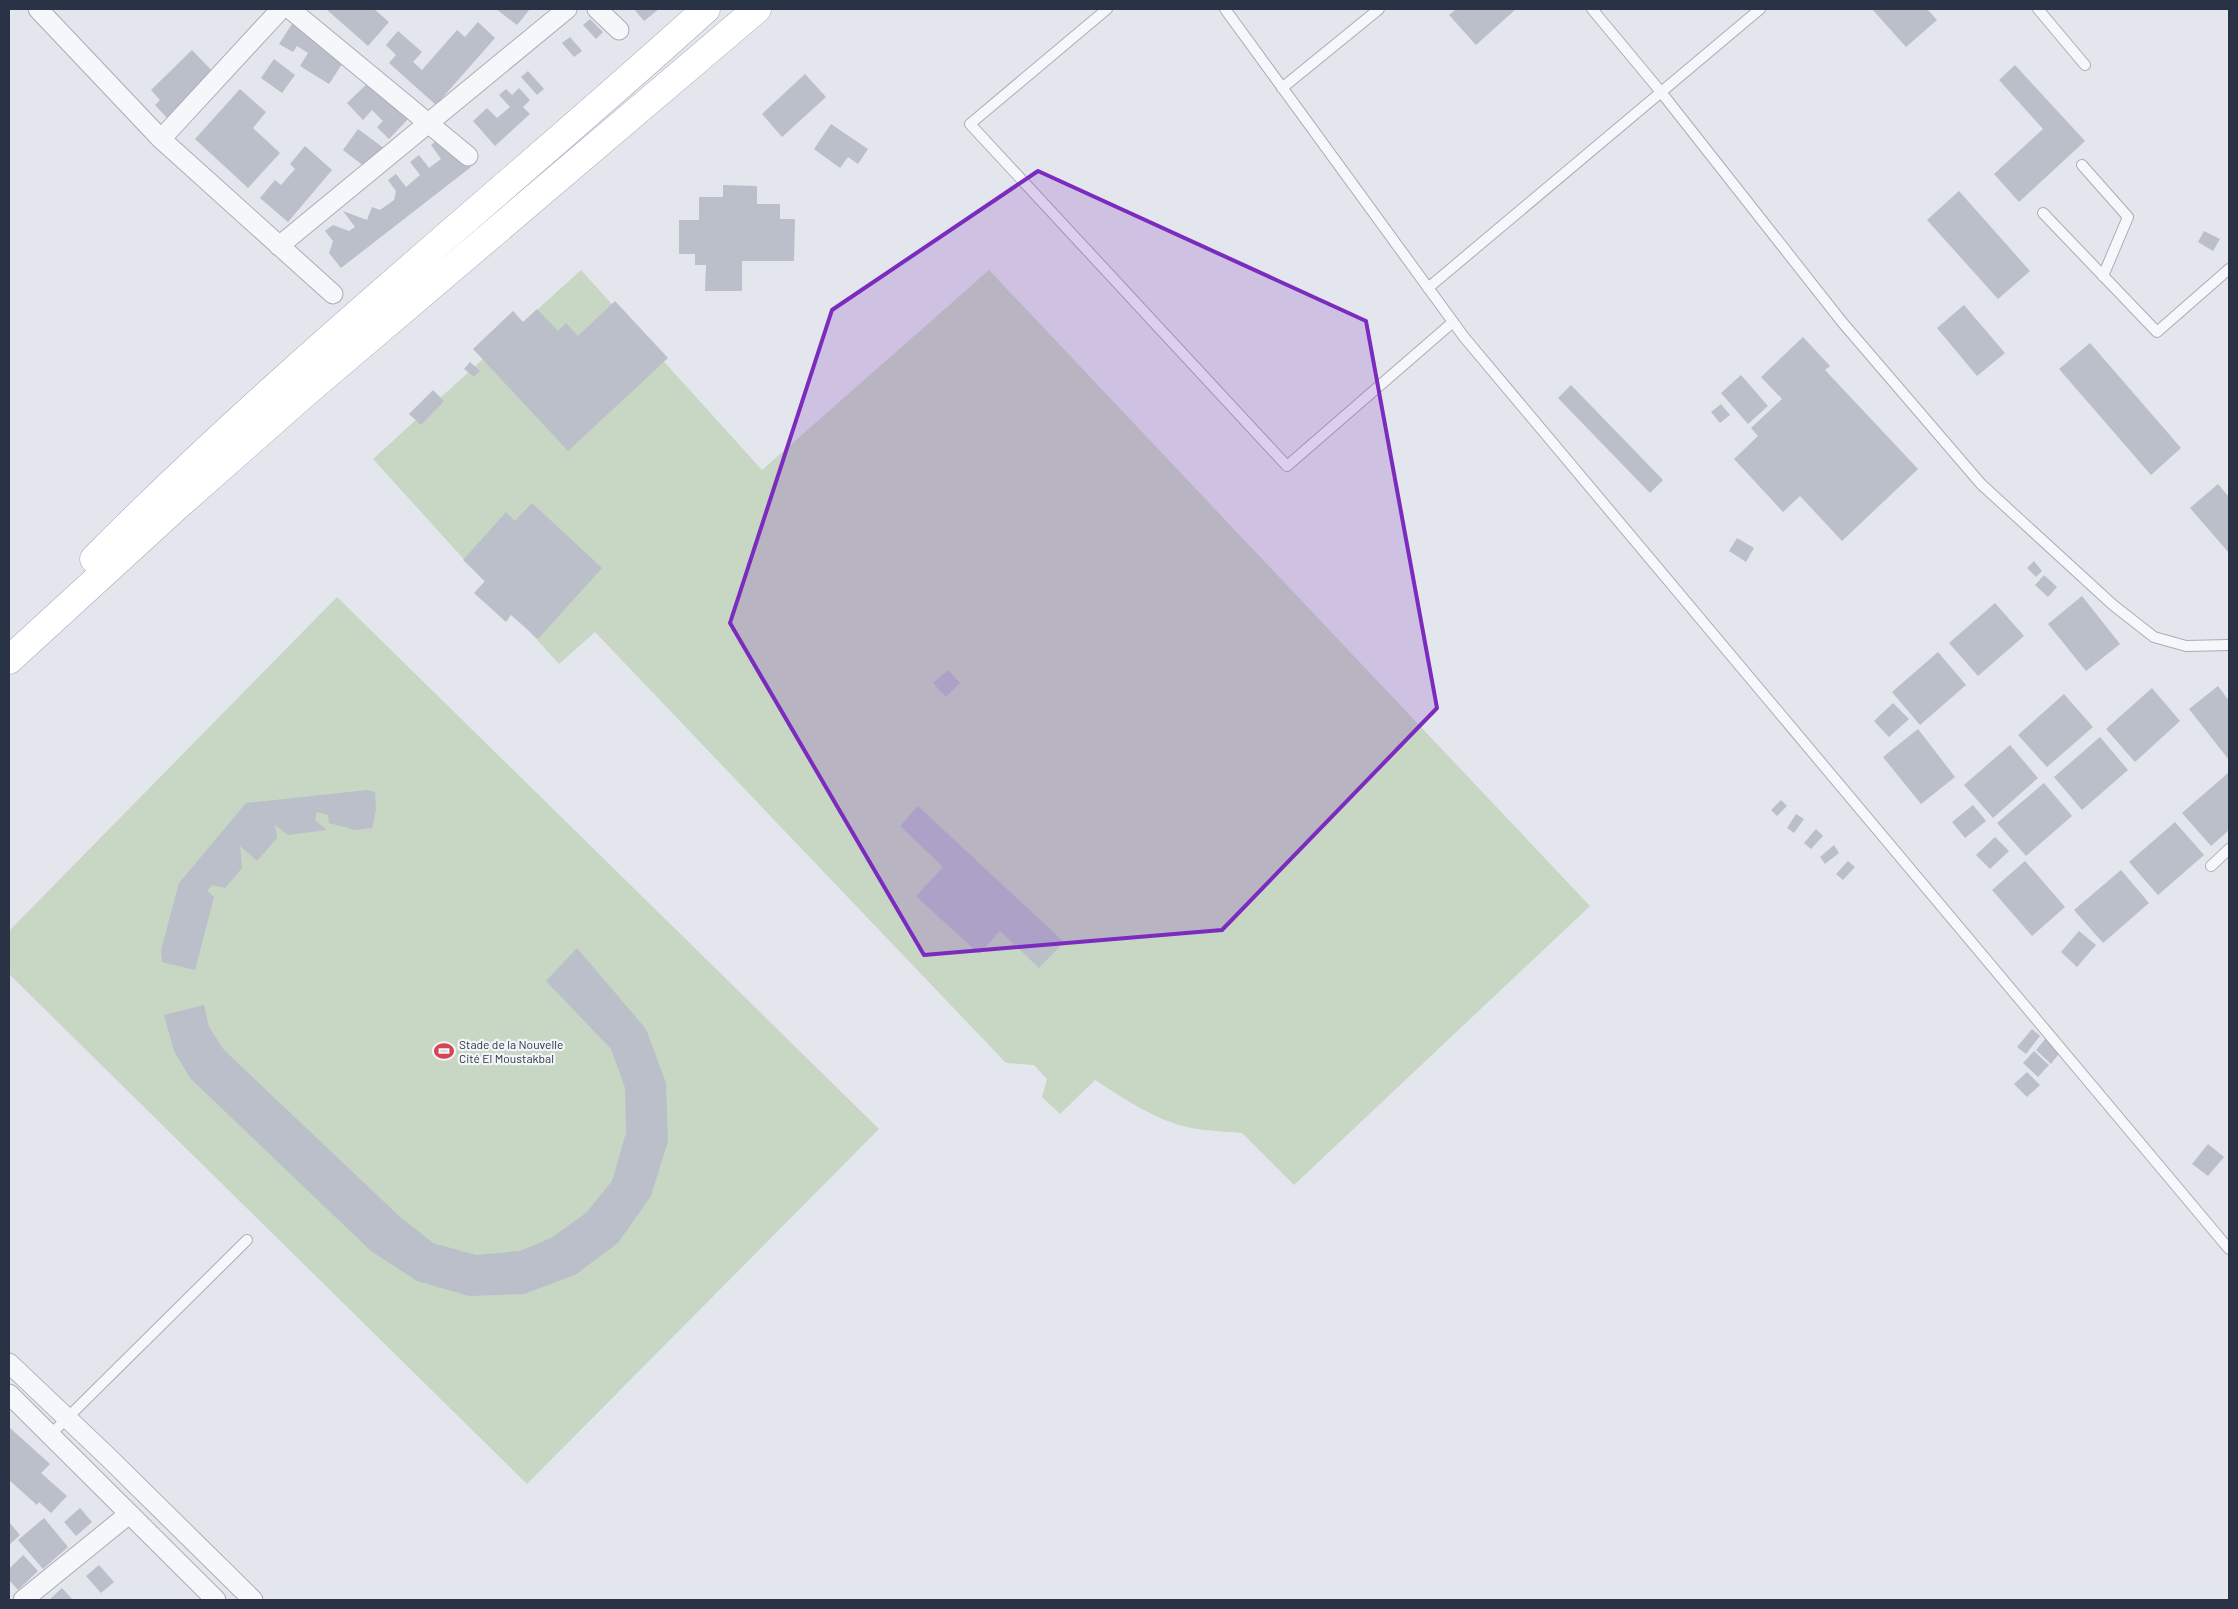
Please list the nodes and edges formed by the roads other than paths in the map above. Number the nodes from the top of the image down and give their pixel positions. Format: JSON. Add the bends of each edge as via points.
{"nodes":[{"id":1,"x":38,"y":9,"type":"edge"},
{"id":2,"x":281,"y":9,"type":"edge"},
{"id":3,"x":290,"y":9,"type":"edge"},
{"id":4,"x":567,"y":9,"type":"edge"},
{"id":5,"x":597,"y":9,"type":"edge"},
{"id":6,"x":706,"y":9,"type":"edge"},
{"id":7,"x":757,"y":9,"type":"edge"},
{"id":8,"x":1107,"y":9,"type":"edge"},
{"id":9,"x":1225,"y":9,"type":"edge"},
{"id":10,"x":1379,"y":9,"type":"edge"},
{"id":11,"x":1592,"y":9,"type":"edge"},
{"id":12,"x":1760,"y":9,"type":"edge"},
{"id":13,"x":2038,"y":9,"type":"edge"},
{"id":14,"x":619,"y":30,"type":"dead end"},
{"id":15,"x":2085,"y":65,"type":"dead end"},
{"id":16,"x":1282,"y":88,"type":"junction"},
{"id":17,"x":1661,"y":92,"type":"junction"},
{"id":18,"x":428,"y":123,"type":"junction"},
{"id":19,"x":161,"y":139,"type":"junction"},
{"id":20,"x":468,"y":156,"type":"dead end"},
{"id":21,"x":2082,"y":165,"type":"dead end"},
{"id":22,"x":2043,"y":213,"type":"dead end"},
{"id":23,"x":279,"y":246,"type":"junction"},
{"id":24,"x":2229,"y":269,"type":"edge"},
{"id":25,"x":2103,"y":276,"type":"junction"},
{"id":26,"x":1428,"y":288,"type":"junction"},
{"id":27,"x":333,"y":294,"type":"dead end"},
{"id":28,"x":1453,"y":322,"type":"junction"},
{"id":29,"x":295,"y":386,"type":"junction"},
{"id":30,"x":167,"y":500,"type":"junction"},
{"id":31,"x":9,"y":642,"type":"edge"},
{"id":32,"x":2229,"y":645,"type":"edge"},
{"id":33,"x":9,"y":660,"type":"edge"},
{"id":34,"x":2229,"y":849,"type":"edge"},
{"id":35,"x":2211,"y":866,"type":"dead end"},
{"id":36,"x":246,"y":1240,"type":"dead end"},
{"id":37,"x":2229,"y":1248,"type":"edge"},
{"id":38,"x":9,"y":1363,"type":"edge"},
{"id":39,"x":9,"y":1394,"type":"edge"},
{"id":40,"x":66,"y":1418,"type":"junction"},
{"id":41,"x":50,"y":1435,"type":"junction"},
{"id":42,"x":129,"y":1514,"type":"junction"},
{"id":43,"x":23,"y":1600,"type":"edge"},
{"id":44,"x":216,"y":1600,"type":"edge"},
{"id":45,"x":253,"y":1600,"type":"edge"}],
"edges":[{"from":1,"to":19,"type":"street"},
{"from":2,"to":19,"type":"street"},
{"from":3,"to":18,"type":"street"},
{"from":4,"to":18,"type":"street"},
{"from":5,"to":14,"type":"street"},
{"from":6,"to":29,"type":"main road","via":[[356,315]]},
{"from":7,"to":29,"type":"main road"},
{"from":8,"to":28,"type":"lane","via":[[970,124],[1287,466]]},
{"from":9,"to":16,"type":"lane"},
{"from":10,"to":16,"type":"lane"},
{"from":11,"to":17,"type":"lane"},
{"from":12,"to":17,"type":"lane"},
{"from":13,"to":15,"type":"lane"},
{"from":16,"to":26,"type":"lane"},
{"from":17,"to":26,"type":"lane"},
{"from":17,"to":32,"type":"lane","via":[[1842,322],[1981,484],[2113,605],[2154,637],[2186,646]]},
{"from":18,"to":20,"type":"street"},
{"from":18,"to":23,"type":"street"},
{"from":19,"to":23,"type":"street"},
{"from":21,"to":25,"type":"lane","via":[[2128,217]]},
{"from":22,"to":25,"type":"lane"},
{"from":23,"to":27,"type":"street"},
{"from":24,"to":25,"type":"lane","via":[[2157,332]]},
{"from":26,"to":28,"type":"lane"},
{"from":28,"to":37,"type":"lane"},
{"from":29,"to":30,"type":"main road"},
{"from":30,"to":31,"type":"main road"},
{"from":30,"to":33,"type":"main road"},
{"from":34,"to":35,"type":"lane"},
{"from":36,"to":40,"type":"lane"},
{"from":38,"to":40,"type":"street"},
{"from":39,"to":41,"type":"street"},
{"from":40,"to":41,"type":"lane"},
{"from":40,"to":45,"type":"street"},
{"from":41,"to":42,"type":"street"},
{"from":42,"to":43,"type":"street"},
{"from":42,"to":44,"type":"street"}]}
